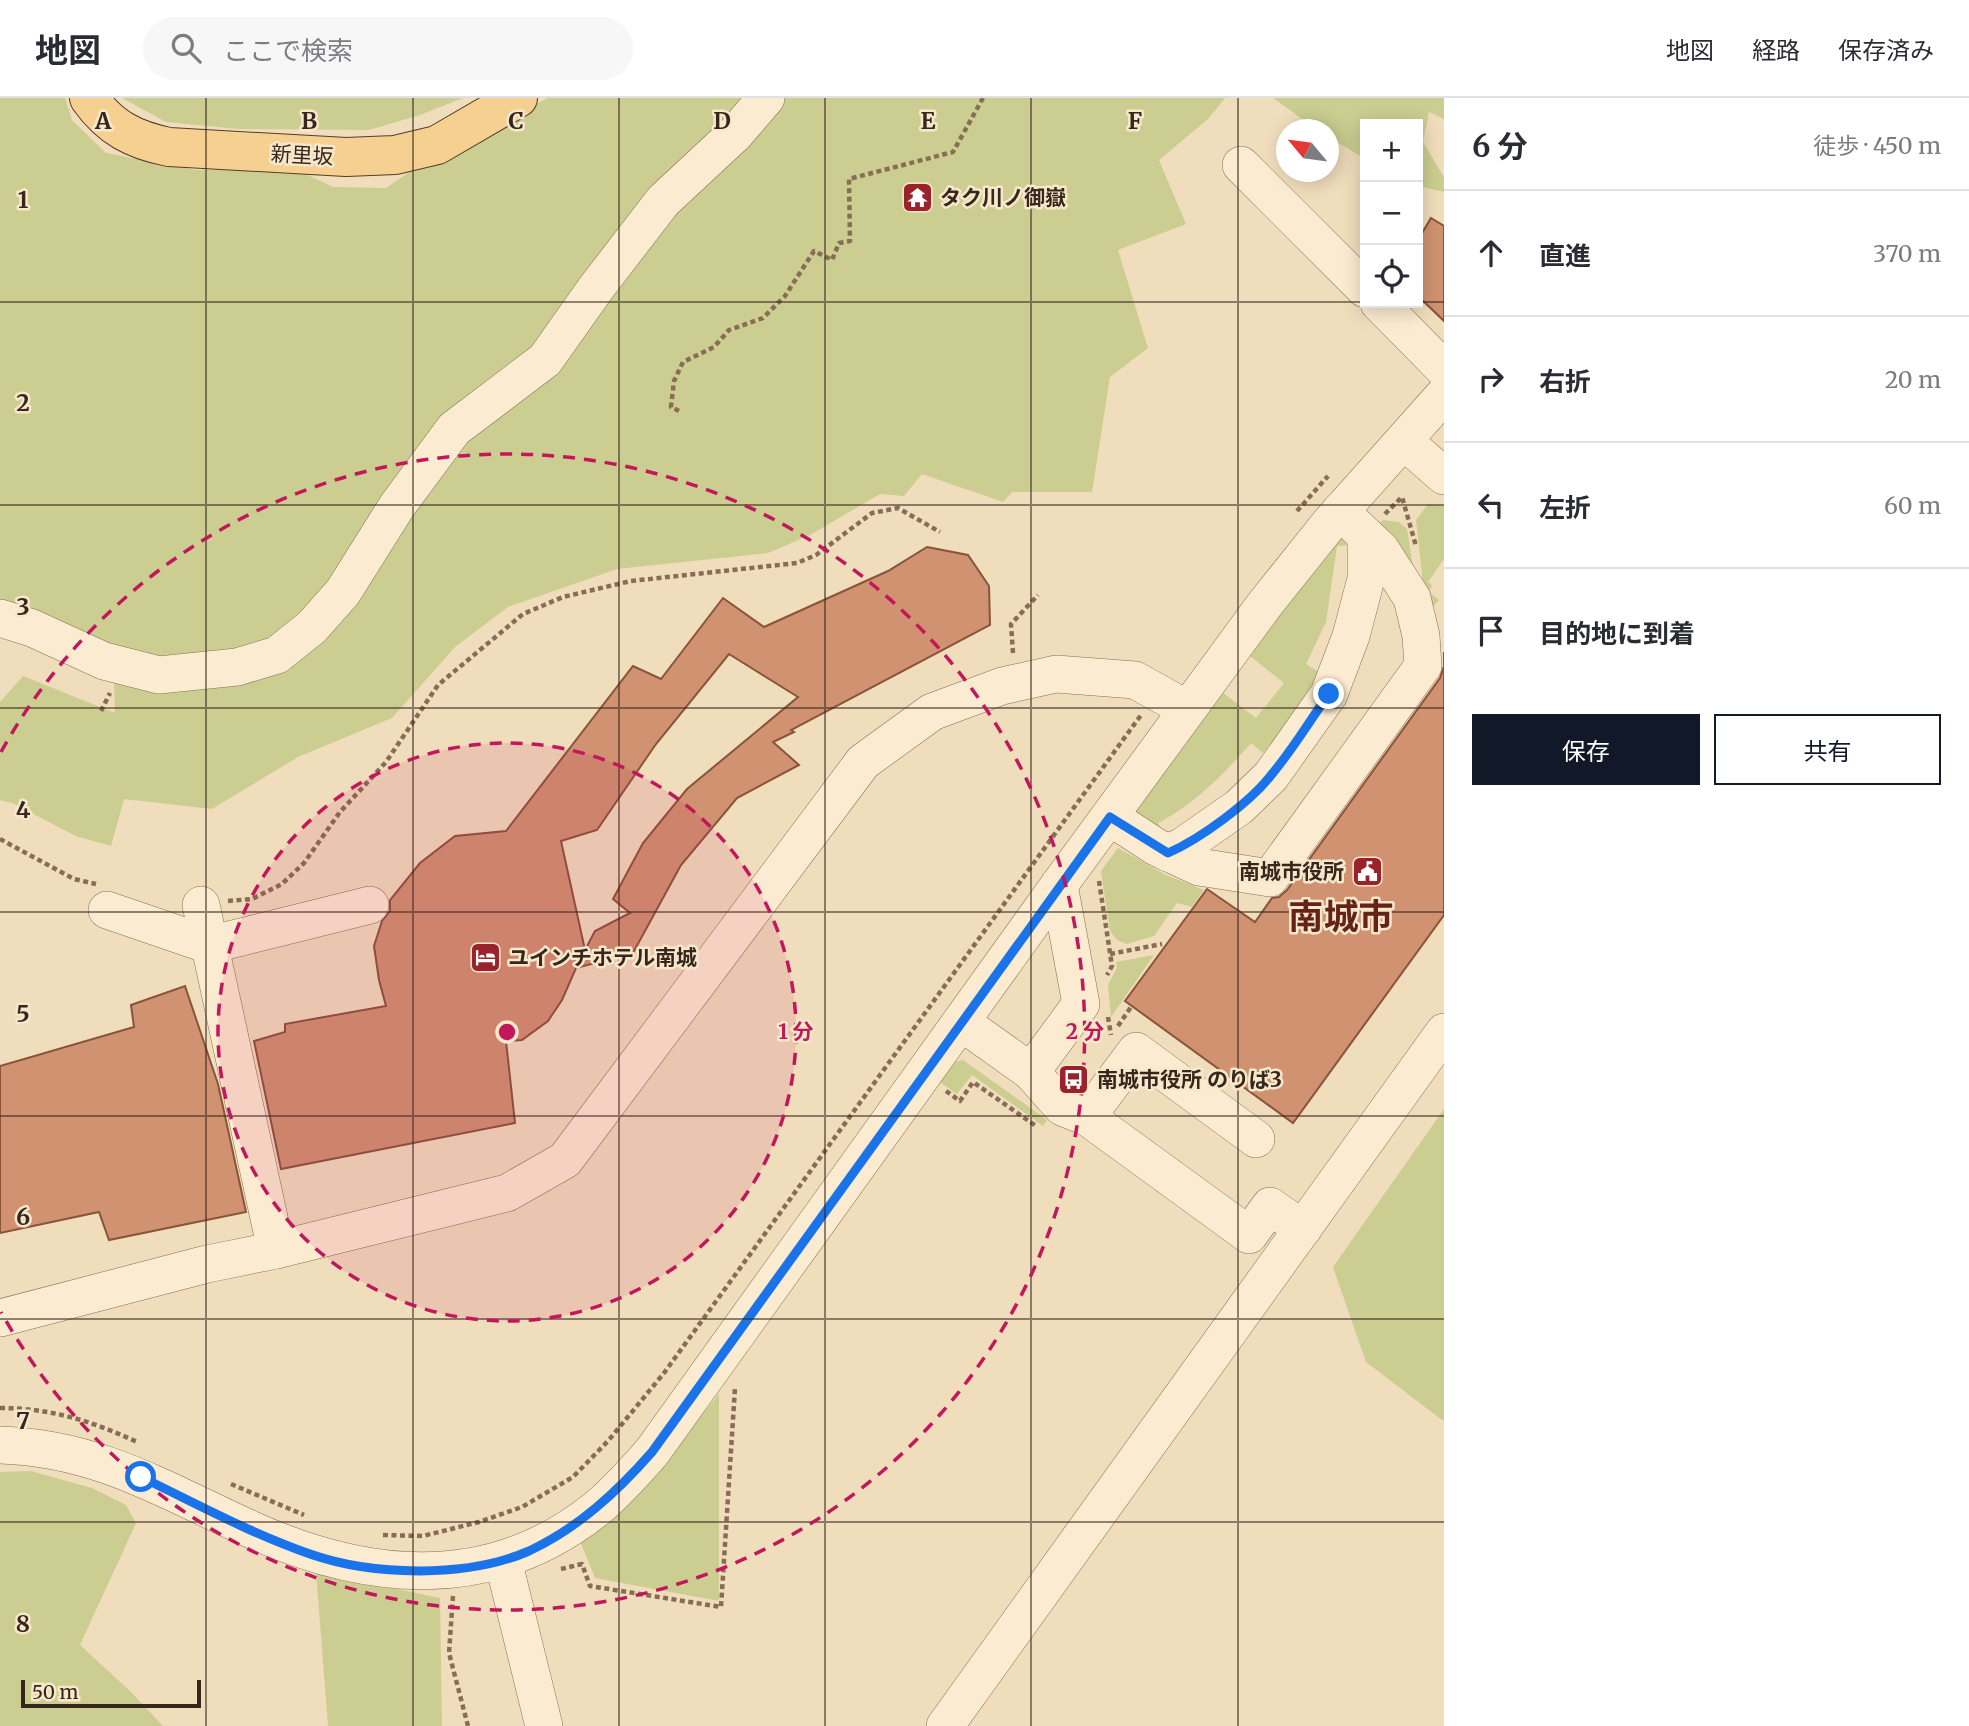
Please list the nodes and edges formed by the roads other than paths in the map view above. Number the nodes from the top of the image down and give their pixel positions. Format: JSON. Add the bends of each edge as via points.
{"nodes":[{"id":1,"x":89,"y":98,"type":"edge"},
{"id":2,"x":518,"y":98,"type":"edge"},
{"id":3,"x":766,"y":98,"type":"edge"},
{"id":4,"x":1241,"y":165,"type":"dead end"},
{"id":5,"x":1360,"y":284,"type":"edge"},
{"id":6,"x":1383,"y":308,"type":"edge"},
{"id":7,"x":1444,"y":369,"type":"edge"},
{"id":8,"x":1444,"y":395,"type":"edge"},
{"id":9,"x":1404,"y":441,"type":"junction"},
{"id":10,"x":1444,"y":476,"type":"edge"},
{"id":11,"x":1340,"y":511,"type":"junction"},
{"id":12,"x":1366,"y":536,"type":"junction"},
{"id":13,"x":0,"y":618,"type":"edge"},
{"id":14,"x":1173,"y":701,"type":"junction"},
{"id":15,"x":1110,"y":817,"type":"junction"},
{"id":16,"x":1168,"y":853,"type":"junction"},
{"id":17,"x":1059,"y":885,"type":"junction"},
{"id":18,"x":104,"y":897,"type":"road end"},
{"id":19,"x":201,"y":905,"type":"road end"},
{"id":20,"x":370,"y":905,"type":"dead end"},
{"id":21,"x":209,"y":945,"type":"junction"},
{"id":22,"x":961,"y":1023,"type":"junction"},
{"id":23,"x":1444,"y":1032,"type":"edge"},
{"id":24,"x":1031,"y":1072,"type":"junction"},
{"id":25,"x":1075,"y":1112,"type":"junction"},
{"id":26,"x":1256,"y":1139,"type":"dead end"},
{"id":27,"x":1303,"y":1229,"type":"junction"},
{"id":28,"x":276,"y":1250,"type":"junction"},
{"id":29,"x":0,"y":1318,"type":"edge"},
{"id":30,"x":0,"y":1445,"type":"edge"},
{"id":31,"x":503,"y":1560,"type":"junction"},
{"id":32,"x":544,"y":1726,"type":"edge"},
{"id":33,"x":945,"y":1726,"type":"edge"}],
"edges":[{"from":1,"to":2,"type":"main road","name":"新里坂","via":[[123,133],[144,142],[346,157],[395,155],[437,145]]},
{"from":3,"to":13,"type":"street","via":[[735,134],[663,201],[545,360],[454,429],[397,506],[343,592],[312,627],[276,655],[237,667],[159,675],[104,661]]},
{"from":4,"to":5,"type":"street"},
{"from":6,"to":7,"type":"street"},
{"from":8,"to":9,"type":"street"},
{"from":9,"to":10,"type":"street"},
{"from":9,"to":11,"type":"street"},
{"from":11,"to":12,"type":"street"},
{"from":11,"to":14,"type":"street","via":[[1265,604]]},
{"from":12,"to":16,"type":"street","via":[[1366,579],[1329,694],[1271,776],[1239,807]]},
{"from":12,"to":16,"type":"street","via":[[1381,550],[1412,598],[1423,666],[1270,878],[1199,867]]},
{"from":14,"to":15,"type":"street"},
{"from":14,"to":28,"type":"street","via":[[1135,680],[1056,674],[1002,686],[932,712],[863,762],[565,1160],[507,1193]]},
{"from":15,"to":16,"type":"street"},
{"from":15,"to":17,"type":"street"},
{"from":17,"to":22,"type":"street"},
{"from":17,"to":24,"type":"street","via":[[1081,1004]]},
{"from":18,"to":21,"type":"street"},
{"from":19,"to":21,"type":"street"},
{"from":20,"to":21,"type":"street"},
{"from":21,"to":28,"type":"street"},
{"from":22,"to":24,"type":"street"},
{"from":22,"to":31,"type":"street","via":[[652,1452],[596,1509],[561,1533]]},
{"from":23,"to":27,"type":"street"},
{"from":24,"to":25,"type":"street"},
{"from":25,"to":26,"type":"street","via":[[1136,1051]]},
{"from":25,"to":27,"type":"street","via":[[1249,1235],[1270,1206]]},
{"from":27,"to":33,"type":"street"},
{"from":28,"to":29,"type":"street"},
{"from":30,"to":31,"type":"street","via":[[65,1451],[103,1463],[282,1543],[341,1562],[401,1571]]},
{"from":31,"to":32,"type":"street"}]}
